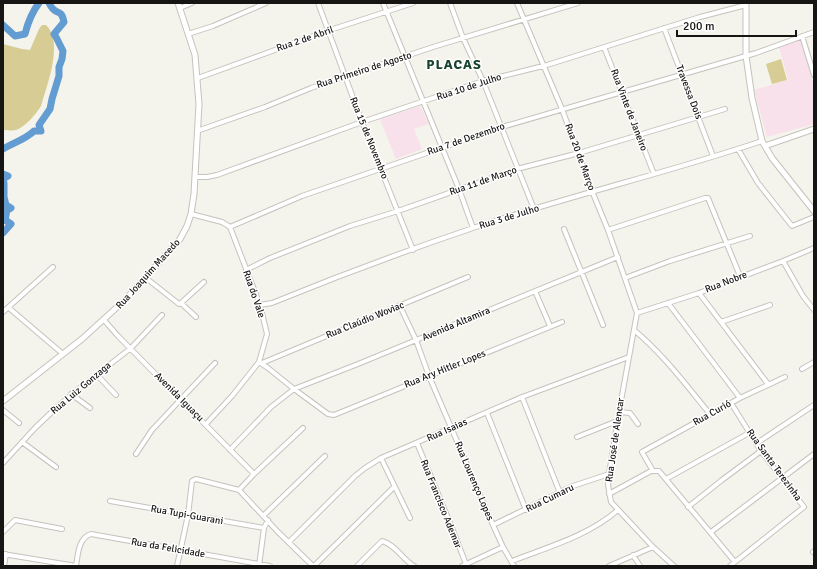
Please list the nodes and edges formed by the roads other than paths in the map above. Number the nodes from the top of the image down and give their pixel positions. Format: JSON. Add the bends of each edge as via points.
{"nodes":[{"id":1,"x":192,"y":3,"type":"edge"},
{"id":2,"x":266,"y":3,"type":"edge"},
{"id":3,"x":318,"y":3,"type":"edge"},
{"id":4,"x":383,"y":3,"type":"edge"},
{"id":5,"x":413,"y":3,"type":"edge"},
{"id":6,"x":450,"y":3,"type":"edge"},
{"id":7,"x":517,"y":3,"type":"edge"},
{"id":8,"x":578,"y":3,"type":"edge"},
{"id":9,"x":746,"y":4,"type":"edge"},
{"id":10,"x":179,"y":5,"type":"edge"},
{"id":11,"x":387,"y":12,"type":"junction"},
{"id":12,"x":524,"y":19,"type":"junction"},
{"id":13,"x":664,"y":28,"type":"junction"},
{"id":14,"x":327,"y":31,"type":"junction"},
{"id":15,"x":814,"y":32,"type":"edge"},
{"id":16,"x":188,"y":34,"type":"junction"},
{"id":17,"x":802,"y":36,"type":"junction"},
{"id":18,"x":463,"y":38,"type":"junction"},
{"id":19,"x":604,"y":47,"type":"junction"},
{"id":20,"x":746,"y":56,"type":"junction"},
{"id":21,"x":404,"y":57,"type":"junction"},
{"id":22,"x":544,"y":65,"type":"junction"},
{"id":23,"x":682,"y":74,"type":"junction"},
{"id":24,"x":814,"y":76,"type":"edge"},
{"id":25,"x":345,"y":77,"type":"junction"},
{"id":26,"x":198,"y":78,"type":"junction"},
{"id":27,"x":483,"y":81,"type":"junction"},
{"id":28,"x":622,"y":92,"type":"junction"},
{"id":29,"x":423,"y":103,"type":"junction"},
{"id":30,"x":562,"y":109,"type":"junction"},
{"id":31,"x":725,"y":109,"type":"dead end"},
{"id":32,"x":698,"y":116,"type":"junction"},
{"id":33,"x":362,"y":122,"type":"junction"},
{"id":34,"x":502,"y":127,"type":"junction"},
{"id":35,"x":814,"y":129,"type":"edge"},
{"id":36,"x":197,"y":131,"type":"junction"},
{"id":37,"x":639,"y":135,"type":"junction"},
{"id":38,"x":763,"y":143,"type":"junction"},
{"id":39,"x":441,"y":148,"type":"junction"},
{"id":40,"x":738,"y":149,"type":"junction"},
{"id":41,"x":579,"y":153,"type":"junction"},
{"id":42,"x":713,"y":156,"type":"junction"},
{"id":43,"x":381,"y":168,"type":"junction"},
{"id":44,"x":517,"y":169,"type":"junction"},
{"id":45,"x":654,"y":174,"type":"junction"},
{"id":46,"x":195,"y":178,"type":"junction"},
{"id":47,"x":459,"y":189,"type":"junction"},
{"id":48,"x":592,"y":191,"type":"junction"},
{"id":49,"x":534,"y":209,"type":"junction"},
{"id":50,"x":398,"y":211,"type":"junction"},
{"id":51,"x":814,"y":211,"type":"edge"},
{"id":52,"x":191,"y":214,"type":"junction"},
{"id":53,"x":814,"y":217,"type":"edge"},
{"id":54,"x":230,"y":227,"type":"junction"},
{"id":55,"x":473,"y":228,"type":"junction"},
{"id":56,"x":564,"y":229,"type":"dead end"},
{"id":57,"x":608,"y":230,"type":"junction"},
{"id":58,"x":750,"y":236,"type":"dead end"},
{"id":59,"x":727,"y":243,"type":"junction"},
{"id":60,"x":814,"y":248,"type":"edge"},
{"id":61,"x":413,"y":250,"type":"junction"},
{"id":62,"x":618,"y":257,"type":"junction"},
{"id":63,"x":783,"y":261,"type":"junction"},
{"id":64,"x":53,"y":267,"type":"dead end"},
{"id":65,"x":246,"y":270,"type":"junction"},
{"id":66,"x":581,"y":272,"type":"junction"},
{"id":67,"x":740,"y":276,"type":"junction"},
{"id":68,"x":468,"y":277,"type":"dead end"},
{"id":69,"x":146,"y":278,"type":"junction"},
{"id":70,"x":626,"y":278,"type":"junction"},
{"id":71,"x":204,"y":282,"type":"dead end"},
{"id":72,"x":535,"y":291,"type":"junction"},
{"id":73,"x":698,"y":292,"type":"junction"},
{"id":74,"x":181,"y":303,"type":"junction"},
{"id":75,"x":668,"y":303,"type":"junction"},
{"id":76,"x":260,"y":305,"type":"junction"},
{"id":77,"x":770,"y":305,"type":"dead end"},
{"id":78,"x":400,"y":306,"type":"junction"},
{"id":79,"x":9,"y":308,"type":"junction"},
{"id":80,"x":814,"y":310,"type":"edge"},
{"id":81,"x":3,"y":312,"type":"edge"},
{"id":82,"x":637,"y":313,"type":"junction"},
{"id":83,"x":162,"y":316,"type":"dead end"},
{"id":84,"x":196,"y":317,"type":"dead end"},
{"id":85,"x":104,"y":320,"type":"junction"},
{"id":86,"x":562,"y":322,"type":"dead end"},
{"id":87,"x":721,"y":322,"type":"junction"},
{"id":88,"x":603,"y":325,"type":"dead end"},
{"id":89,"x":550,"y":326,"type":"junction"},
{"id":90,"x":634,"y":330,"type":"junction"},
{"id":91,"x":416,"y":340,"type":"junction"},
{"id":92,"x":131,"y":348,"type":"junction"},
{"id":93,"x":63,"y":354,"type":"junction"},
{"id":94,"x":629,"y":357,"type":"junction"},
{"id":95,"x":260,"y":362,"type":"junction"},
{"id":96,"x":814,"y":362,"type":"edge"},
{"id":97,"x":215,"y":363,"type":"dead end"},
{"id":98,"x":802,"y":369,"type":"dead end"},
{"id":99,"x":97,"y":375,"type":"junction"},
{"id":100,"x":429,"y":376,"type":"junction"},
{"id":101,"x":785,"y":377,"type":"dead end"},
{"id":102,"x":768,"y":384,"type":"junction"},
{"id":103,"x":294,"y":389,"type":"junction"},
{"id":104,"x":72,"y":394,"type":"junction"},
{"id":105,"x":116,"y":395,"type":"dead end"},
{"id":106,"x":522,"y":397,"type":"junction"},
{"id":107,"x":740,"y":398,"type":"junction"},
{"id":108,"x":181,"y":400,"type":"junction"},
{"id":109,"x":3,"y":401,"type":"edge"},
{"id":110,"x":731,"y":403,"type":"junction"},
{"id":111,"x":814,"y":405,"type":"edge"},
{"id":112,"x":90,"y":408,"type":"dead end"},
{"id":113,"x":3,"y":410,"type":"edge"},
{"id":114,"x":619,"y":412,"type":"junction"},
{"id":115,"x":487,"y":413,"type":"junction"},
{"id":116,"x":710,"y":414,"type":"junction"},
{"id":117,"x":617,"y":421,"type":"junction"},
{"id":118,"x":19,"y":423,"type":"dead end"},
{"id":119,"x":206,"y":424,"type":"junction"},
{"id":120,"x":638,"y":424,"type":"dead end"},
{"id":121,"x":303,"y":428,"type":"dead end"},
{"id":122,"x":451,"y":428,"type":"junction"},
{"id":123,"x":749,"y":433,"type":"junction"},
{"id":124,"x":577,"y":437,"type":"dead end"},
{"id":125,"x":22,"y":442,"type":"junction"},
{"id":126,"x":417,"y":443,"type":"junction"},
{"id":127,"x":757,"y":444,"type":"junction"},
{"id":128,"x":230,"y":450,"type":"junction"},
{"id":129,"x":761,"y":451,"type":"junction"},
{"id":130,"x":136,"y":454,"type":"dead end"},
{"id":131,"x":814,"y":454,"type":"edge"},
{"id":132,"x":325,"y":456,"type":"dead end"},
{"id":133,"x":381,"y":458,"type":"junction"},
{"id":134,"x":3,"y":464,"type":"edge"},
{"id":135,"x":56,"y":466,"type":"dead end"},
{"id":136,"x":653,"y":470,"type":"junction"},
{"id":137,"x":254,"y":474,"type":"junction"},
{"id":138,"x":609,"y":474,"type":"junction"},
{"id":139,"x":666,"y":479,"type":"junction"},
{"id":140,"x":783,"y":479,"type":"junction"},
{"id":141,"x":394,"y":487,"type":"junction"},
{"id":142,"x":239,"y":490,"type":"junction"},
{"id":143,"x":560,"y":493,"type":"junction"},
{"id":144,"x":609,"y":494,"type":"junction"},
{"id":145,"x":110,"y":501,"type":"dead end"},
{"id":146,"x":688,"y":507,"type":"junction"},
{"id":147,"x":526,"y":510,"type":"junction"},
{"id":148,"x":618,"y":510,"type":"junction"},
{"id":149,"x":188,"y":515,"type":"junction"},
{"id":150,"x":263,"y":516,"type":"junction"},
{"id":151,"x":410,"y":518,"type":"dead end"},
{"id":152,"x":268,"y":520,"type":"junction"},
{"id":153,"x":493,"y":525,"type":"junction"},
{"id":154,"x":264,"y":528,"type":"junction"},
{"id":155,"x":62,"y":529,"type":"dead end"},
{"id":156,"x":3,"y":532,"type":"edge"},
{"id":157,"x":711,"y":532,"type":"junction"},
{"id":158,"x":289,"y":542,"type":"junction"},
{"id":159,"x":503,"y":547,"type":"junction"},
{"id":160,"x":653,"y":547,"type":"junction"},
{"id":161,"x":180,"y":551,"type":"junction"},
{"id":162,"x":4,"y":554,"type":"edge"},
{"id":163,"x":634,"y":555,"type":"junction"},
{"id":164,"x":512,"y":561,"type":"junction"},
{"id":165,"x":734,"y":562,"type":"junction"},
{"id":166,"x":259,"y":565,"type":"edge"},
{"id":167,"x":408,"y":565,"type":"edge"},
{"id":168,"x":464,"y":565,"type":"edge"},
{"id":169,"x":4,"y":566,"type":"edge"},
{"id":170,"x":76,"y":566,"type":"edge"},
{"id":171,"x":177,"y":566,"type":"edge"},
{"id":172,"x":270,"y":566,"type":"edge"},
{"id":173,"x":314,"y":566,"type":"edge"},
{"id":174,"x":357,"y":566,"type":"edge"},
{"id":175,"x":414,"y":566,"type":"edge"},
{"id":176,"x":514,"y":566,"type":"edge"},
{"id":177,"x":609,"y":566,"type":"edge"},
{"id":178,"x":640,"y":566,"type":"edge"},
{"id":179,"x":674,"y":566,"type":"edge"},
{"id":180,"x":730,"y":566,"type":"edge"}],
"edges":[{"from":1,"to":10,"type":"street"},
{"from":2,"to":16,"type":"street"},
{"from":3,"to":14,"type":"street","name":"Rua 15 de Novembro"},
{"from":4,"to":11,"type":"street"},
{"from":5,"to":11,"type":"street","name":"Rua 2 de Abril"},
{"from":6,"to":18,"type":"street"},
{"from":7,"to":12,"type":"street","name":"Rua 20 de Março"},
{"from":8,"to":12,"type":"street","name":"Rua Primeiro de Agosto"},
{"from":9,"to":13,"type":"street","name":"Rua 10 de Julho"},
{"from":9,"to":20,"type":"street"},
{"from":10,"to":16,"type":"street","name":"Rua Joaquim Macedo"},
{"from":11,"to":14,"type":"street","name":"Rua 2 de Abril"},
{"from":11,"to":21,"type":"street"},
{"from":12,"to":18,"type":"street","name":"Rua Primeiro de Agosto"},
{"from":12,"to":22,"type":"street","name":"Rua 20 de Março"},
{"from":13,"to":19,"type":"street","name":"Rua 10 de Julho"},
{"from":13,"to":23,"type":"street","name":"Travessa Dois"},
{"from":14,"to":25,"type":"street","name":"Rua 15 de Novembro"},
{"from":14,"to":26,"type":"street","name":"Rua 2 de Abril"},
{"from":15,"to":17,"type":"street","name":"Rua 7 de Dezembro"},
{"from":16,"to":26,"type":"street","name":"Rua Joaquim Macedo","via":[[195,55]]},
{"from":17,"to":20,"type":"street","name":"Rua 7 de Dezembro"},
{"from":17,"to":24,"type":"street"},
{"from":18,"to":21,"type":"street","name":"Rua Primeiro de Agosto"},
{"from":18,"to":27,"type":"street"},
{"from":19,"to":22,"type":"street","name":"Rua 10 de Julho"},
{"from":19,"to":28,"type":"street","name":"Rua Vinte de Janeiro"},
{"from":20,"to":23,"type":"street","name":"Rua 7 de Dezembro"},
{"from":20,"to":38,"type":"street","via":[[752,98]]},
{"from":21,"to":25,"type":"street","name":"Rua Primeiro de Agosto"},
{"from":21,"to":29,"type":"street"},
{"from":22,"to":27,"type":"street","name":"Rua 10 de Julho"},
{"from":22,"to":30,"type":"street","name":"Rua 20 de Março"},
{"from":23,"to":28,"type":"street","name":"Rua 7 de Dezembro"},
{"from":23,"to":32,"type":"street","name":"Travessa Dois"},
{"from":25,"to":33,"type":"street","name":"Rua 15 de Novembro"},
{"from":25,"to":36,"type":"street","name":"Rua Primeiro de Agosto"},
{"from":26,"to":36,"type":"street","name":"Rua Joaquim Macedo"},
{"from":27,"to":29,"type":"street","name":"Rua 10 de Julho"},
{"from":27,"to":34,"type":"street"},
{"from":28,"to":30,"type":"street","name":"Rua 7 de Dezembro"},
{"from":28,"to":37,"type":"street","name":"Rua Vinte de Janeiro"},
{"from":29,"to":33,"type":"street","name":"Rua 10 de Julho"},
{"from":29,"to":39,"type":"street"},
{"from":30,"to":34,"type":"street","name":"Rua 7 de Dezembro"},
{"from":30,"to":41,"type":"street","name":"Rua 20 de Março"},
{"from":31,"to":32,"type":"street","name":"Rua 11 de Março"},
{"from":32,"to":37,"type":"street","name":"Rua 11 de Março"},
{"from":32,"to":42,"type":"street","name":"Travessa Dois"},
{"from":33,"to":43,"type":"street","name":"Rua 15 de Novembro"},
{"from":33,"to":46,"type":"street","name":"Rua 10 de Julho","via":[[217,175]]},
{"from":34,"to":39,"type":"street","name":"Rua 7 de Dezembro"},
{"from":34,"to":44,"type":"street"},
{"from":35,"to":38,"type":"street"},
{"from":36,"to":46,"type":"street","name":"Rua Joaquim Macedo"},
{"from":37,"to":41,"type":"street","name":"Rua 11 de Março"},
{"from":37,"to":45,"type":"street","name":"Rua Vinte de Janeiro"},
{"from":38,"to":40,"type":"street","name":"Rua 3 de Julho"},
{"from":38,"to":51,"type":"street"},
{"from":39,"to":43,"type":"street","name":"Rua 7 de Dezembro"},
{"from":39,"to":47,"type":"street"},
{"from":40,"to":42,"type":"street","name":"Rua 3 de Julho"},
{"from":40,"to":53,"type":"street","via":[[758,183],[792,226]]},
{"from":41,"to":44,"type":"street","name":"Rua 11 de Março"},
{"from":41,"to":48,"type":"street","name":"Rua 20 de Março"},
{"from":42,"to":45,"type":"street","name":"Rua 3 de Julho"},
{"from":43,"to":50,"type":"street","name":"Rua 15 de Novembro"},
{"from":43,"to":54,"type":"street","name":"Rua 7 de Dezembro","via":[[302,196]]},
{"from":44,"to":47,"type":"street","name":"Rua 11 de Março"},
{"from":44,"to":49,"type":"street"},
{"from":45,"to":48,"type":"street","name":"Rua 3 de Julho"},
{"from":46,"to":52,"type":"street","name":"Rua Joaquim Macedo"},
{"from":47,"to":50,"type":"street","name":"Rua 11 de Março"},
{"from":47,"to":55,"type":"street"},
{"from":48,"to":49,"type":"street","name":"Rua 3 de Julho"},
{"from":48,"to":57,"type":"street","name":"Rua 20 de Março"},
{"from":49,"to":55,"type":"street","name":"Rua 3 de Julho"},
{"from":50,"to":61,"type":"street","name":"Rua 15 de Novembro"},
{"from":50,"to":65,"type":"street","name":"Rua 11 de Março","via":[[331,233]]},
{"from":52,"to":54,"type":"street","via":[[222,222]]},
{"from":52,"to":69,"type":"street","name":"Rua Joaquim Macedo","via":[[180,238]]},
{"from":54,"to":65,"type":"street","name":"Rua do Vale"},
{"from":55,"to":61,"type":"street","name":"Rua 3 de Julho"},
{"from":56,"to":66,"type":"street"},
{"from":57,"to":59,"type":"street","via":[[708,198]]},
{"from":57,"to":62,"type":"street","name":"Rua 20 de Março"},
{"from":58,"to":59,"type":"street"},
{"from":59,"to":67,"type":"street"},
{"from":59,"to":70,"type":"street"},
{"from":60,"to":63,"type":"street","name":"Rua Nobre"},
{"from":61,"to":76,"type":"street","name":"Rua 3 de Julho","via":[[364,266],[272,303]]},
{"from":62,"to":66,"type":"street","name":"Avenida Altamira"},
{"from":62,"to":70,"type":"street","name":"Rua 20 de Março"},
{"from":63,"to":67,"type":"street","name":"Rua Nobre"},
{"from":63,"to":80,"type":"street"},
{"from":64,"to":79,"type":"street"},
{"from":65,"to":76,"type":"street","name":"Rua do Vale"},
{"from":66,"to":72,"type":"street","name":"Avenida Altamira"},
{"from":66,"to":88,"type":"street"},
{"from":67,"to":73,"type":"street","name":"Rua Nobre"},
{"from":68,"to":78,"type":"street","name":"Rua Claúdio Woviac"},
{"from":69,"to":74,"type":"street","via":[[177,303]]},
{"from":69,"to":85,"type":"street","name":"Rua Joaquim Macedo"},
{"from":70,"to":82,"type":"street","name":"Rua 20 de Março"},
{"from":71,"to":74,"type":"street"},
{"from":72,"to":89,"type":"street"},
{"from":72,"to":91,"type":"street","name":"Avenida Altamira"},
{"from":73,"to":75,"type":"street","name":"Rua Nobre"},
{"from":73,"to":87,"type":"street"},
{"from":74,"to":84,"type":"street"},
{"from":75,"to":82,"type":"street","name":"Rua Nobre"},
{"from":75,"to":107,"type":"street"},
{"from":76,"to":95,"type":"street","name":"Rua do Vale","via":[[267,334]]},
{"from":77,"to":87,"type":"street"},
{"from":78,"to":91,"type":"street","name":"Rua Lourenço Lopes"},
{"from":78,"to":95,"type":"street","name":"Rua Claúdio Woviac"},
{"from":79,"to":81,"type":"street"},
{"from":79,"to":93,"type":"street"},
{"from":82,"to":90,"type":"street","name":"Rua José de Alencar"},
{"from":83,"to":92,"type":"street","name":"Rua Luiz Gonzaga"},
{"from":85,"to":92,"type":"street","name":"Avenida Iguaçu"},
{"from":85,"to":93,"type":"street","name":"Rua Joaquim Macedo"},
{"from":86,"to":89,"type":"street","name":"Rua Ary Hitler Lopes"},
{"from":87,"to":102,"type":"street"},
{"from":89,"to":100,"type":"street","name":"Rua Ary Hitler Lopes"},
{"from":90,"to":94,"type":"street","name":"Rua José de Alencar"},
{"from":90,"to":116,"type":"street","via":[[673,368]]},
{"from":91,"to":100,"type":"street","name":"Rua Lourenço Lopes"},
{"from":91,"to":103,"type":"street","name":"Avenida Altamira"},
{"from":92,"to":99,"type":"street","name":"Rua Luiz Gonzaga"},
{"from":92,"to":108,"type":"street","name":"Avenida Iguaçu"},
{"from":93,"to":109,"type":"street","name":"Rua Joaquim Macedo"},
{"from":94,"to":106,"type":"street","name":"Rua Isaias"},
{"from":94,"to":114,"type":"street","name":"Rua José de Alencar"},
{"from":95,"to":103,"type":"street"},
{"from":95,"to":119,"type":"street"},
{"from":96,"to":98,"type":"street"},
{"from":97,"to":108,"type":"street"},
{"from":99,"to":104,"type":"street","name":"Rua Luiz Gonzaga"},
{"from":99,"to":105,"type":"street"},
{"from":100,"to":103,"type":"street","name":"Rua Ary Hitler Lopes","via":[[336,414],[328,414]]},
{"from":100,"to":122,"type":"street","name":"Rua Lourenço Lopes"},
{"from":101,"to":102,"type":"street","name":"Rua Curió"},
{"from":102,"to":107,"type":"street","name":"Rua Curió"},
{"from":103,"to":128,"type":"street","name":"Avenida Altamira","via":[[271,407]]},
{"from":104,"to":112,"type":"street"},
{"from":104,"to":125,"type":"street","name":"Rua Luiz Gonzaga"},
{"from":106,"to":115,"type":"street","name":"Rua Isaias"},
{"from":106,"to":143,"type":"street"},
{"from":107,"to":110,"type":"street","name":"Rua Curió"},
{"from":108,"to":119,"type":"street","name":"Avenida Iguaçu"},
{"from":108,"to":130,"type":"street","via":[[152,430]]},
{"from":110,"to":116,"type":"street","name":"Rua Curió"},
{"from":110,"to":123,"type":"street","name":"Rua Santa Terezinha"},
{"from":111,"to":127,"type":"street"},
{"from":113,"to":118,"type":"street"},
{"from":114,"to":117,"type":"street","name":"Rua José de Alencar"},
{"from":114,"to":120,"type":"street","via":[[630,412]]},
{"from":115,"to":122,"type":"street","name":"Rua Isaias"},
{"from":115,"to":147,"type":"street"},
{"from":116,"to":136,"type":"street","name":"Rua Curió","via":[[642,452]]},
{"from":117,"to":124,"type":"street"},
{"from":117,"to":138,"type":"street","name":"Rua José de Alencar"},
{"from":119,"to":128,"type":"street","name":"Avenida Iguaçu"},
{"from":121,"to":137,"type":"street"},
{"from":122,"to":126,"type":"street","name":"Rua Isaias"},
{"from":122,"to":153,"type":"street","name":"Rua Lourenço Lopes"},
{"from":123,"to":127,"type":"street","name":"Rua Santa Terezinha"},
{"from":123,"to":139,"type":"street"},
{"from":125,"to":134,"type":"street","name":"Rua Luiz Gonzaga"},
{"from":125,"to":135,"type":"street"},
{"from":126,"to":133,"type":"street","name":"Rua Isaias"},
{"from":126,"to":168,"type":"street","name":"Rua Francisco Ademar"},
{"from":127,"to":129,"type":"street","name":"Rua Santa Terezinha"},
{"from":128,"to":137,"type":"street","name":"Avenida Iguaçu"},
{"from":129,"to":140,"type":"street","name":"Rua Santa Terezinha"},
{"from":129,"to":146,"type":"street"},
{"from":131,"to":140,"type":"street"},
{"from":132,"to":150,"type":"street"},
{"from":133,"to":141,"type":"street"},
{"from":133,"to":158,"type":"street","name":"Rua Isaias","via":[[355,476]]},
{"from":136,"to":139,"type":"street","via":[[659,471]]},
{"from":136,"to":144,"type":"street"},
{"from":137,"to":142,"type":"street"},
{"from":138,"to":143,"type":"street","name":"Rua Cumaru"},
{"from":138,"to":144,"type":"street","name":"Rua José de Alencar"},
{"from":139,"to":146,"type":"street"},
{"from":140,"to":157,"type":"street"},
{"from":140,"to":165,"type":"street","name":"Rua Santa Terezinha","via":[[804,507]]},
{"from":141,"to":151,"type":"street"},
{"from":141,"to":173,"type":"street"},
{"from":142,"to":149,"type":"street","via":[[193,480]]},
{"from":142,"to":150,"type":"street"},
{"from":143,"to":147,"type":"street","name":"Rua Cumaru"},
{"from":144,"to":148,"type":"street","name":"Rua José de Alencar","via":[[611,502]]},
{"from":145,"to":149,"type":"street","name":"Rua Tupi-Guarani"},
{"from":146,"to":157,"type":"street"},
{"from":147,"to":153,"type":"street","name":"Rua Cumaru"},
{"from":148,"to":160,"type":"street","name":"Rua José de Alencar"},
{"from":148,"to":164,"type":"street","via":[[608,519],[586,531]]},
{"from":149,"to":154,"type":"street","name":"Rua Tupi-Guarani"},
{"from":149,"to":161,"type":"street"},
{"from":150,"to":152,"type":"street"},
{"from":152,"to":154,"type":"street"},
{"from":152,"to":158,"type":"street"},
{"from":153,"to":159,"type":"street","name":"Rua Lourenço Lopes"},
{"from":154,"to":166,"type":"street"},
{"from":155,"to":156,"type":"street","via":[[15,520]]},
{"from":157,"to":165,"type":"street"},
{"from":158,"to":173,"type":"street"},
{"from":159,"to":164,"type":"street","name":"Rua Lourenço Lopes"},
{"from":159,"to":168,"type":"street"},
{"from":160,"to":163,"type":"street"},
{"from":160,"to":179,"type":"street","name":"Rua José de Alencar"},
{"from":161,"to":166,"type":"street","name":"Rua da Felicidade"},
{"from":161,"to":170,"type":"street","name":"Rua da Felicidade","via":[[91,534],[82,541]]},
{"from":161,"to":171,"type":"street"},
{"from":162,"to":169,"type":"street"},
{"from":162,"to":170,"type":"street"},
{"from":163,"to":177,"type":"street"},
{"from":163,"to":178,"type":"street"},
{"from":164,"to":176,"type":"street","name":"Rua Lourenço Lopes"},
{"from":165,"to":180,"type":"street"},
{"from":166,"to":172,"type":"street","name":"Rua da Felicidade"},
{"from":167,"to":174,"type":"street","via":[[396,550],[382,541]]},
{"from":167,"to":175,"type":"street"}]}
